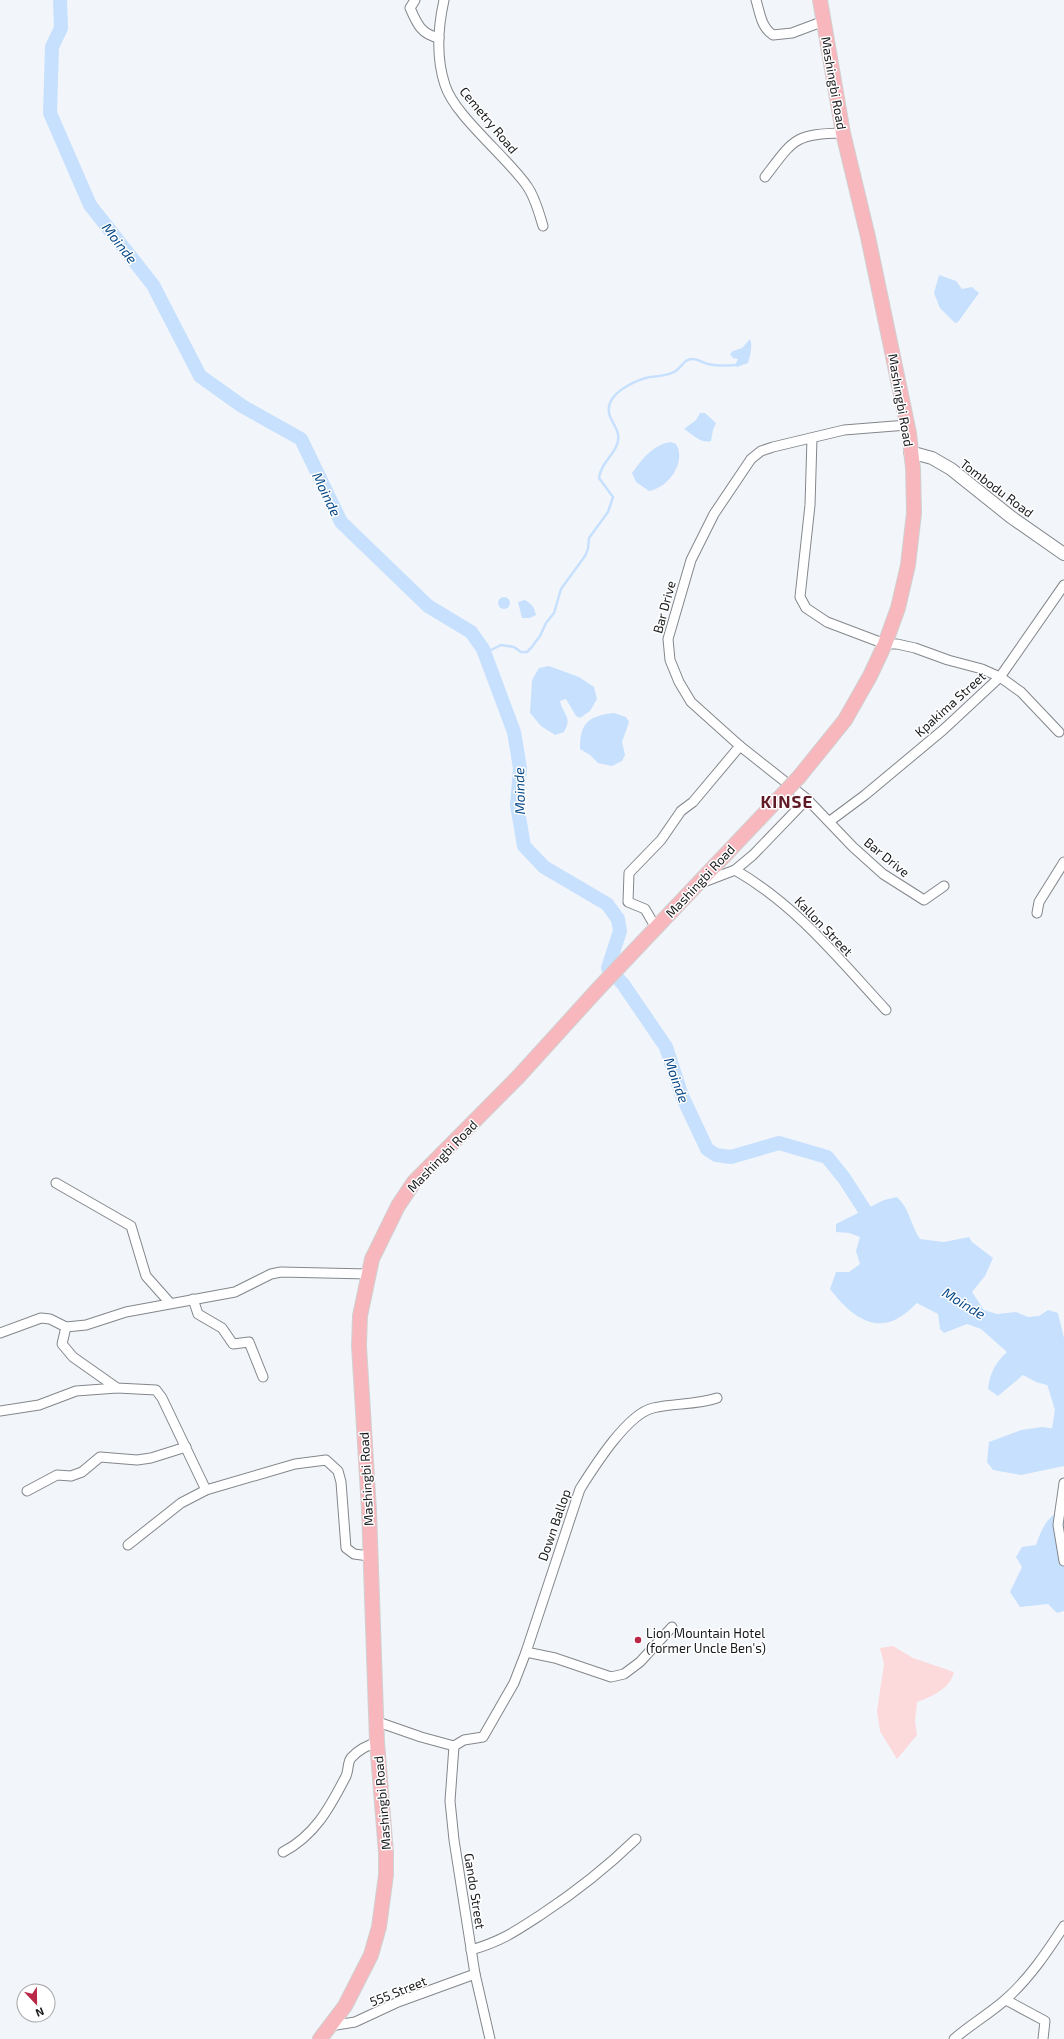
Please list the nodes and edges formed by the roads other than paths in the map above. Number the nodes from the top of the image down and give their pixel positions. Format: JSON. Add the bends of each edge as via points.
{"nodes":[{"id":1,"x":415,"y":0,"type":"edge"},
{"id":2,"x":444,"y":0,"type":"edge"},
{"id":3,"x":756,"y":0,"type":"edge"},
{"id":4,"x":820,"y":0,"type":"edge"},
{"id":5,"x":824,"y":21,"type":"junction"},
{"id":6,"x":440,"y":38,"type":"junction"},
{"id":7,"x":843,"y":133,"type":"junction"},
{"id":8,"x":765,"y":177,"type":"dead end"},
{"id":9,"x":544,"y":226,"type":"dead end"},
{"id":10,"x":907,"y":425,"type":"junction"},
{"id":11,"x":812,"y":438,"type":"junction"},
{"id":12,"x":910,"y":452,"type":"junction"},
{"id":13,"x":1064,"y":554,"type":"edge"},
{"id":14,"x":1064,"y":585,"type":"edge"},
{"id":15,"x":885,"y":644,"type":"junction"},
{"id":16,"x":1000,"y":677,"type":"junction"},
{"id":17,"x":1059,"y":732,"type":"dead end"},
{"id":18,"x":740,"y":746,"type":"junction"},
{"id":19,"x":807,"y":799,"type":"junction"},
{"id":20,"x":830,"y":821,"type":"junction"},
{"id":21,"x":1064,"y":862,"type":"edge"},
{"id":22,"x":735,"y":870,"type":"junction"},
{"id":23,"x":699,"y":883,"type":"junction"},
{"id":24,"x":944,"y":886,"type":"dead end"},
{"id":25,"x":1037,"y":913,"type":"dead end"},
{"id":26,"x":656,"y":928,"type":"junction"},
{"id":27,"x":886,"y":1010,"type":"dead end"},
{"id":28,"x":56,"y":1183,"type":"dead end"},
{"id":29,"x":368,"y":1274,"type":"junction"},
{"id":30,"x":193,"y":1299,"type":"junction"},
{"id":31,"x":170,"y":1303,"type":"junction"},
{"id":32,"x":66,"y":1327,"type":"junction"},
{"id":33,"x":0,"y":1332,"type":"edge"},
{"id":34,"x":263,"y":1377,"type":"dead end"},
{"id":35,"x":118,"y":1388,"type":"junction"},
{"id":36,"x":717,"y":1398,"type":"dead end"},
{"id":37,"x":0,"y":1411,"type":"edge"},
{"id":38,"x":186,"y":1447,"type":"junction"},
{"id":39,"x":1064,"y":1483,"type":"edge"},
{"id":40,"x":206,"y":1490,"type":"junction"},
{"id":41,"x":27,"y":1491,"type":"dead end"},
{"id":42,"x":128,"y":1545,"type":"dead end"},
{"id":43,"x":369,"y":1556,"type":"junction"},
{"id":44,"x":1064,"y":1561,"type":"edge"},
{"id":45,"x":672,"y":1627,"type":"dead end"},
{"id":46,"x":526,"y":1652,"type":"junction"},
{"id":47,"x":378,"y":1722,"type":"junction"},
{"id":48,"x":377,"y":1742,"type":"junction"},
{"id":49,"x":454,"y":1746,"type":"junction"},
{"id":50,"x":636,"y":1839,"type":"dead end"},
{"id":51,"x":283,"y":1852,"type":"dead end"},
{"id":52,"x":1064,"y":1926,"type":"edge"},
{"id":53,"x":471,"y":1950,"type":"junction"},
{"id":54,"x":475,"y":1974,"type":"junction"},
{"id":55,"x":1006,"y":2000,"type":"junction"},
{"id":56,"x":330,"y":2026,"type":"junction"},
{"id":57,"x":320,"y":2039,"type":"edge"},
{"id":58,"x":490,"y":2039,"type":"edge"},
{"id":59,"x":954,"y":2039,"type":"edge"},
{"id":60,"x":1043,"y":2039,"type":"edge"}],
"edges":[{"from":1,"to":6,"type":"street","via":[[410,8],[416,23],[428,35]]},
{"from":2,"to":6,"type":"street","name":"Cemetry Road"},
{"from":3,"to":5,"type":"street","via":[[762,23],[773,35],[792,33]]},
{"from":4,"to":5,"type":"main road","name":"Mashingbi Road"},
{"from":5,"to":7,"type":"main road","name":"Mashingbi Road"},
{"from":6,"to":9,"type":"street","name":"Cemetry Road","via":[[443,79],[453,101],[528,188]]},
{"from":7,"to":8,"type":"street","via":[[816,134],[797,139]]},
{"from":7,"to":10,"type":"main road","name":"Mashingbi Road","via":[[868,237]]},
{"from":10,"to":11,"type":"street","name":"Bar Drive","via":[[844,430]]},
{"from":10,"to":12,"type":"main road","name":"Mashingbi Road"},
{"from":11,"to":15,"type":"street","via":[[810,505],[800,597],[802,604],[812,614],[827,622]]},
{"from":11,"to":18,"type":"street","name":"Bar Drive","via":[[761,451],[739,474],[714,514],[691,560],[668,639],[670,660],[691,702]]},
{"from":12,"to":13,"type":"main road","name":"Tombodu Road","via":[[932,458],[950,469]]},
{"from":12,"to":15,"type":"main road","name":"Mashingbi Road","via":[[914,513],[908,565],[898,608]]},
{"from":14,"to":16,"type":"street","name":"Kpakima Street"},
{"from":15,"to":16,"type":"street","via":[[915,648]]},
{"from":15,"to":23,"type":"main road","name":"Mashingbi Road","bridge":true,"via":[[845,720],[799,777]]},
{"from":16,"to":17,"type":"street","via":[[1021,692]]},
{"from":16,"to":20,"type":"street","name":"Kpakima Street","via":[[882,782]]},
{"from":18,"to":19,"type":"street","name":"Bar Drive"},
{"from":18,"to":26,"type":"street","via":[[692,802],[681,811],[661,840],[629,873],[628,902],[645,909]]},
{"from":19,"to":20,"type":"street","name":"Bar Drive"},
{"from":19,"to":22,"type":"street"},
{"from":20,"to":24,"type":"street","name":"Bar Drive","via":[[883,874],[924,900]]},
{"from":21,"to":25,"type":"street","via":[[1042,898]]},
{"from":22,"to":23,"type":"street"},
{"from":22,"to":27,"type":"street","name":"Kallon Street","via":[[782,902],[825,943]]},
{"from":23,"to":26,"type":"main road","name":"Mashingbi Road"},
{"from":26,"to":29,"type":"main road","name":"Mashingbi Road","via":[[514,1081],[414,1182],[398,1206],[372,1259]]},
{"from":28,"to":31,"type":"street","via":[[131,1226],[146,1276]]},
{"from":29,"to":30,"type":"street","via":[[281,1272],[271,1274],[235,1292]]},
{"from":29,"to":43,"type":"main road","name":"Mashingbi Road","via":[[360,1316],[360,1346]]},
{"from":30,"to":31,"type":"street"},
{"from":30,"to":34,"type":"street","via":[[198,1314],[222,1328],[233,1344],[249,1342]]},
{"from":31,"to":32,"type":"street","via":[[126,1312],[86,1325]]},
{"from":32,"to":33,"type":"street","via":[[41,1318]]},
{"from":32,"to":35,"type":"street","via":[[62,1344],[73,1357]]},
{"from":35,"to":37,"type":"street","via":[[76,1391],[39,1406]]},
{"from":35,"to":38,"type":"street","via":[[156,1390]]},
{"from":36,"to":46,"type":"street","name":"Down Ballop","via":[[646,1411],[636,1417],[608,1448],[580,1489]]},
{"from":38,"to":40,"type":"street"},
{"from":38,"to":41,"type":"street","via":[[137,1460],[100,1457],[82,1472],[71,1476],[57,1475]]},
{"from":39,"to":44,"type":"street","via":[[1058,1525]]},
{"from":40,"to":42,"type":"street","via":[[180,1503]]},
{"from":40,"to":43,"type":"street","via":[[296,1464],[326,1460],[338,1471],[341,1482],[346,1548],[354,1554]]},
{"from":43,"to":47,"type":"main road","name":"Mashingbi Road"},
{"from":45,"to":46,"type":"street","via":[[640,1662],[624,1674],[612,1677],[555,1658]]},
{"from":46,"to":49,"type":"street","name":"Down Ballop","via":[[514,1683],[488,1731],[483,1737],[464,1740]]},
{"from":47,"to":48,"type":"main road","name":"Mashingbi Road"},
{"from":47,"to":49,"type":"street"},
{"from":48,"to":51,"type":"street","via":[[361,1748],[350,1759],[347,1776],[314,1829],[299,1844]]},
{"from":48,"to":56,"type":"main road","name":"Mashingbi Road","via":[[386,1853],[386,1875],[379,1928],[362,1974]]},
{"from":49,"to":53,"type":"street","name":"Gando Street","via":[[450,1801]]},
{"from":50,"to":53,"type":"street","via":[[573,1893],[512,1934],[494,1944]]},
{"from":52,"to":55,"type":"street","via":[[1045,1956]]},
{"from":53,"to":54,"type":"street","name":"Gando Street"},
{"from":54,"to":56,"type":"street","name":"555 Street","via":[[398,2002],[355,2022]]},
{"from":54,"to":58,"type":"street","name":"Gando Street"},
{"from":55,"to":59,"type":"street"},
{"from":55,"to":60,"type":"street","via":[[1044,2021]]},
{"from":56,"to":57,"type":"main road","name":"Mashingbi Road"}]}
